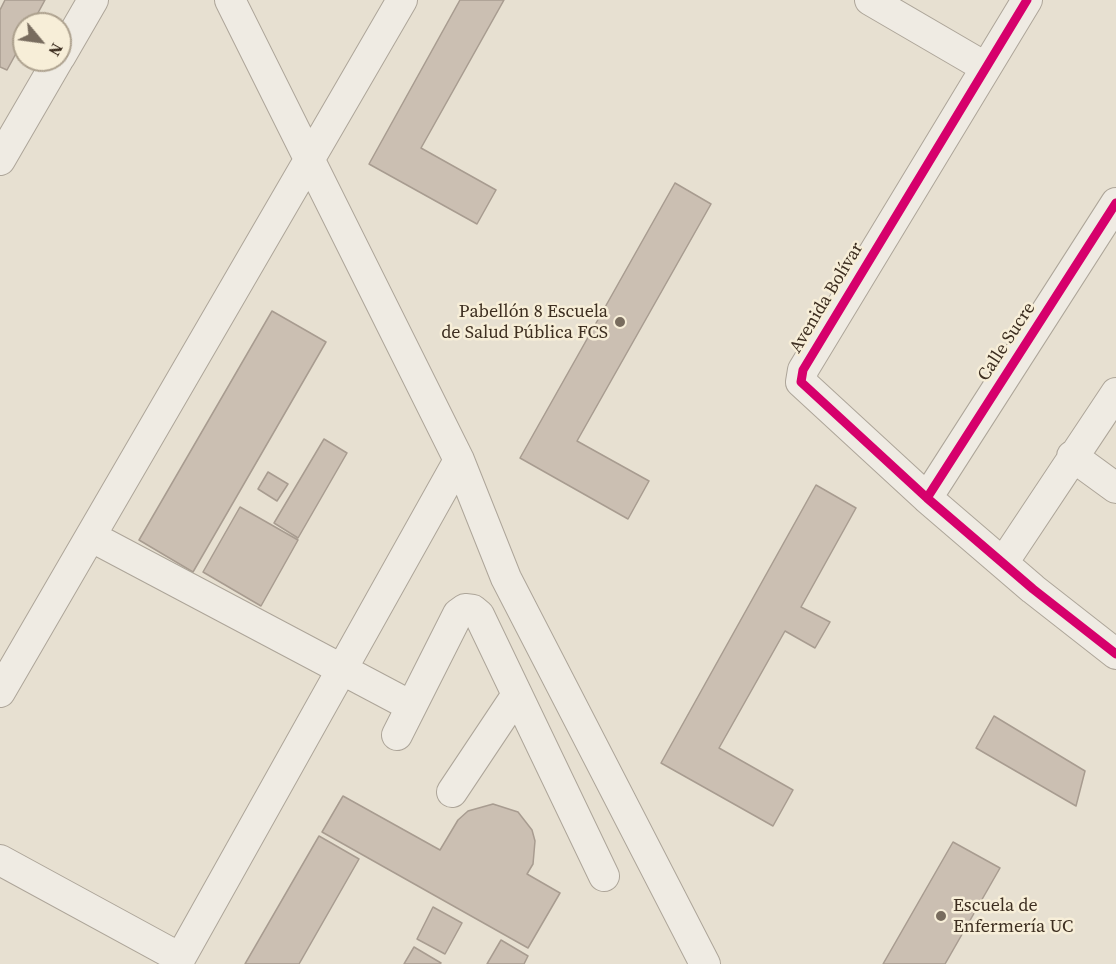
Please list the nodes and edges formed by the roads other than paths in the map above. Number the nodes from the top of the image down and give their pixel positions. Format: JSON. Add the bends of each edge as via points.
{"nodes":[{"id":1,"x":93,"y":0,"type":"edge"},
{"id":2,"x":230,"y":0,"type":"edge"},
{"id":3,"x":402,"y":0,"type":"edge"},
{"id":4,"x":870,"y":0,"type":"edge"},
{"id":5,"x":1026,"y":0,"type":"edge"},
{"id":6,"x":72,"y":36,"type":"edge"},
{"id":7,"x":985,"y":67,"type":"junction"},
{"id":8,"x":51,"y":72,"type":"edge"},
{"id":9,"x":0,"y":160,"type":"edge"},
{"id":10,"x":309,"y":160,"type":"junction"},
{"id":11,"x":1116,"y":203,"type":"edge"},
{"id":12,"x":1116,"y":393,"type":"edge"},
{"id":13,"x":1072,"y":456,"type":"junction"},
{"id":14,"x":459,"y":460,"type":"junction"},
{"id":15,"x":1116,"y":488,"type":"edge"},
{"id":16,"x":927,"y":498,"type":"junction"},
{"id":17,"x":92,"y":537,"type":"junction"},
{"id":18,"x":1003,"y":563,"type":"junction"},
{"id":19,"x":1116,"y":654,"type":"edge"},
{"id":20,"x":341,"y":671,"type":"junction"},
{"id":21,"x":0,"y":692,"type":"edge"},
{"id":22,"x":516,"y":696,"type":"junction"},
{"id":23,"x":411,"y":706,"type":"junction"},
{"id":24,"x":397,"y":735,"type":"dead end"},
{"id":25,"x":452,"y":792,"type":"dead end"},
{"id":26,"x":0,"y":860,"type":"edge"},
{"id":27,"x":604,"y":876,"type":"dead end"},
{"id":28,"x":178,"y":961,"type":"edge"},
{"id":29,"x":705,"y":964,"type":"edge"}],
"edges":[{"from":1,"to":6,"type":"street"},
{"from":2,"to":10,"type":"street"},
{"from":3,"to":10,"type":"street"},
{"from":4,"to":7,"type":"street"},
{"from":5,"to":7,"type":"street","name":"Avenida Bolívar"},
{"from":7,"to":16,"type":"street","name":"Avenida Bolívar","via":[[803,370],[801,382]]},
{"from":8,"to":9,"type":"street"},
{"from":10,"to":14,"type":"street"},
{"from":10,"to":17,"type":"street"},
{"from":11,"to":16,"type":"street","name":"Calle Sucre"},
{"from":12,"to":13,"type":"street"},
{"from":13,"to":15,"type":"street"},
{"from":13,"to":18,"type":"street"},
{"from":14,"to":20,"type":"street"},
{"from":14,"to":29,"type":"street","via":[[506,578]]},
{"from":16,"to":18,"type":"street","name":"Avenida Bolívar"},
{"from":17,"to":20,"type":"street"},
{"from":17,"to":21,"type":"street"},
{"from":18,"to":19,"type":"street","name":"Avenida Bolívar"},
{"from":20,"to":23,"type":"street"},
{"from":20,"to":28,"type":"street"},
{"from":22,"to":23,"type":"street","via":[[479,615],[465,609],[458,614]]},
{"from":22,"to":25,"type":"street"},
{"from":22,"to":27,"type":"street"},
{"from":23,"to":24,"type":"street"},
{"from":26,"to":28,"type":"street"}]}
